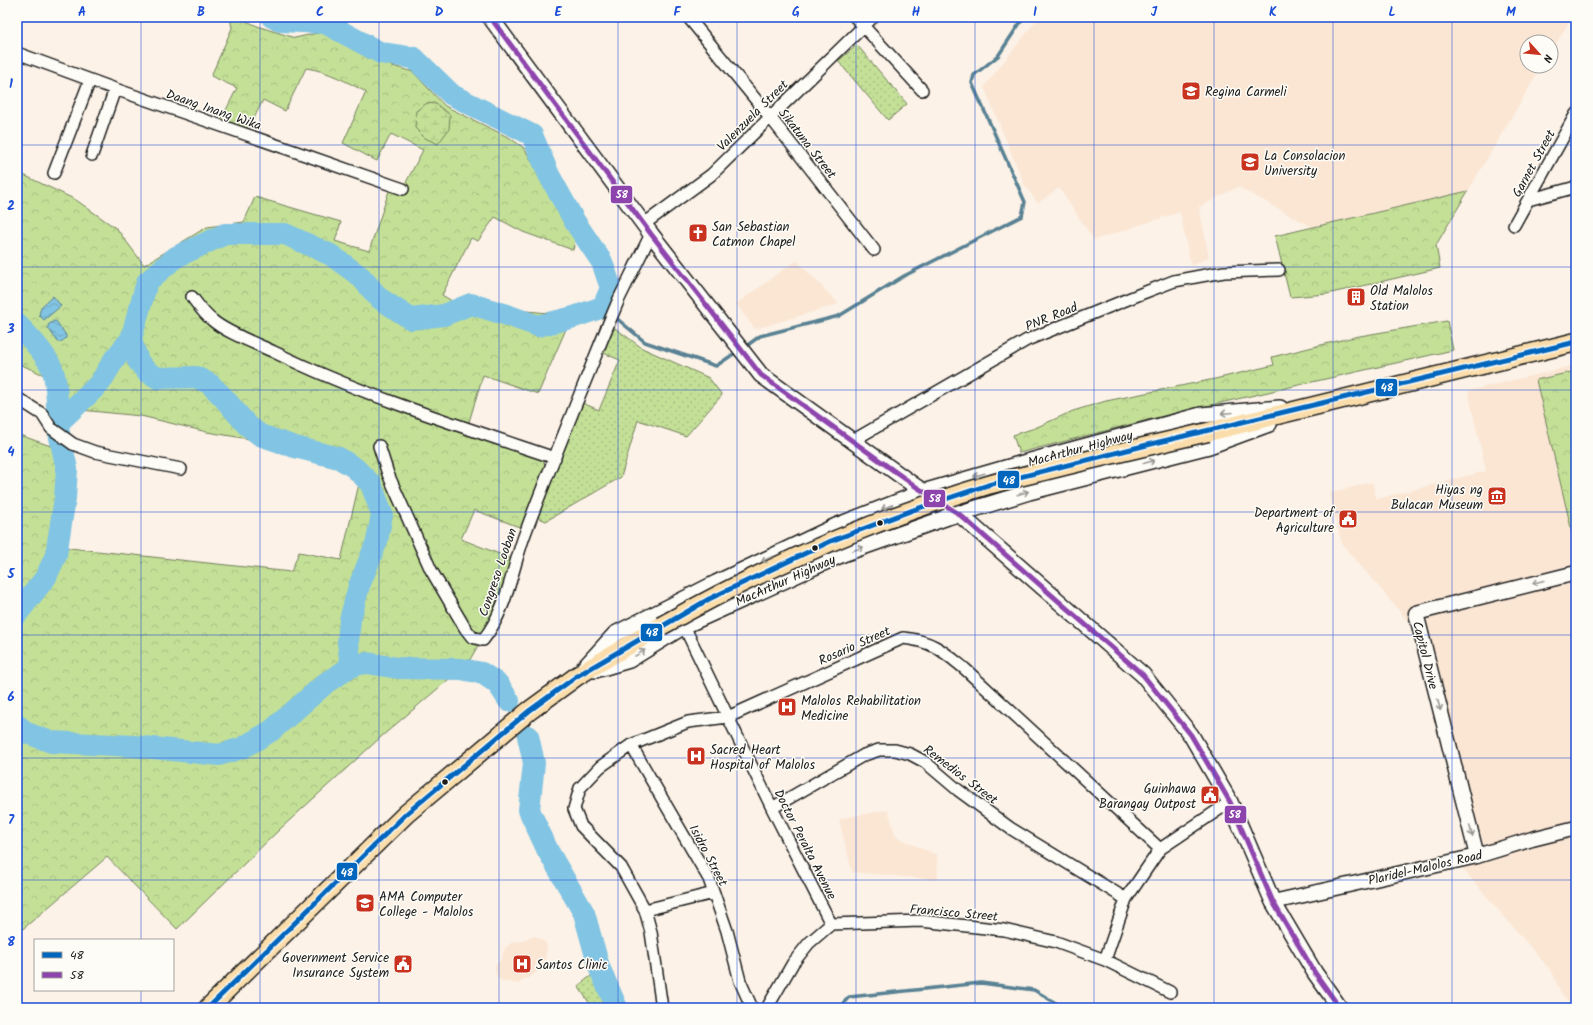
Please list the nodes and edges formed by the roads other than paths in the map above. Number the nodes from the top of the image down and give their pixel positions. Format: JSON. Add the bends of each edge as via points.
{"nodes":[{"id":1,"x":490,"y":17,"type":"edge"},
{"id":2,"x":688,"y":17,"type":"edge"},
{"id":3,"x":873,"y":17,"type":"edge"},
{"id":4,"x":859,"y":21,"type":"edge"},
{"id":5,"x":17,"y":53,"type":"edge"},
{"id":6,"x":90,"y":80,"type":"junction"},
{"id":7,"x":115,"y":89,"type":"junction"},
{"id":8,"x":922,"y":90,"type":"dead end"},
{"id":9,"x":1576,"y":114,"type":"edge"},
{"id":10,"x":770,"y":117,"type":"junction"},
{"id":11,"x":92,"y":155,"type":"dead end"},
{"id":12,"x":54,"y":173,"type":"dead end"},
{"id":13,"x":1576,"y":187,"type":"edge"},
{"id":14,"x":403,"y":190,"type":"dead end"},
{"id":15,"x":1528,"y":200,"type":"junction"},
{"id":16,"x":1514,"y":224,"type":"dead end"},
{"id":17,"x":648,"y":229,"type":"junction"},
{"id":18,"x":874,"y":250,"type":"dead end"},
{"id":19,"x":1279,"y":270,"type":"dead end"},
{"id":20,"x":192,"y":297,"type":"dead end"},
{"id":21,"x":1576,"y":342,"type":"edge"},
{"id":22,"x":17,"y":398,"type":"edge"},
{"id":23,"x":1322,"y":404,"type":"junction"},
{"id":24,"x":852,"y":441,"type":"junction"},
{"id":25,"x":380,"y":446,"type":"dead end"},
{"id":26,"x":555,"y":458,"type":"junction"},
{"id":27,"x":181,"y":469,"type":"dead end"},
{"id":28,"x":923,"y":492,"type":"junction"},
{"id":29,"x":959,"y":514,"type":"junction"},
{"id":30,"x":1576,"y":573,"type":"edge"},
{"id":31,"x":684,"y":626,"type":"junction"},
{"id":32,"x":577,"y":676,"type":"junction"},
{"id":33,"x":728,"y":717,"type":"junction"},
{"id":34,"x":631,"y":745,"type":"junction"},
{"id":35,"x":1230,"y":802,"type":"junction"},
{"id":36,"x":772,"y":808,"type":"junction"},
{"id":37,"x":1576,"y":828,"type":"edge"},
{"id":38,"x":1160,"y":849,"type":"junction"},
{"id":39,"x":1477,"y":856,"type":"junction"},
{"id":40,"x":714,"y":893,"type":"junction"},
{"id":41,"x":1126,"y":899,"type":"junction"},
{"id":42,"x":1273,"y":902,"type":"junction"},
{"id":43,"x":645,"y":910,"type":"junction"},
{"id":44,"x":831,"y":924,"type":"junction"},
{"id":45,"x":1105,"y":960,"type":"junction"},
{"id":46,"x":1170,"y":992,"type":"dead end"},
{"id":47,"x":208,"y":1008,"type":"edge"},
{"id":48,"x":662,"y":1008,"type":"edge"},
{"id":49,"x":752,"y":1008,"type":"edge"},
{"id":50,"x":767,"y":1008,"type":"edge"},
{"id":51,"x":1340,"y":1008,"type":"edge"}],
"edges":[{"from":1,"to":17,"type":"main road"},
{"from":2,"to":10,"type":"street","name":"Sikatuna Street"},
{"from":3,"to":4,"type":"street","name":"Valenzuela Street"},
{"from":4,"to":8,"type":"street"},
{"from":4,"to":10,"type":"street","name":"Valenzuela Street"},
{"from":5,"to":6,"type":"street","name":"Daang Inang Wika"},
{"from":6,"to":7,"type":"street","name":"Daang Inang Wika"},
{"from":6,"to":12,"type":"street"},
{"from":7,"to":11,"type":"street"},
{"from":7,"to":14,"type":"street","name":"Daang Inang Wika"},
{"from":9,"to":15,"type":"street","name":"Garnet Street"},
{"from":10,"to":17,"type":"street","name":"Valenzuela Street","via":[[711,175]]},
{"from":10,"to":18,"type":"street","name":"Sikatuna Street"},
{"from":13,"to":15,"type":"street"},
{"from":15,"to":16,"type":"street","name":"Garnet Street"},
{"from":17,"to":24,"type":"main road","via":[[762,375]]},
{"from":17,"to":26,"type":"street","name":"Congreso Looban"},
{"from":19,"to":24,"type":"street","name":"PNR Road","via":[[1224,272],[1174,281],[1149,291],[1027,340]]},
{"from":20,"to":26,"type":"street","via":[[204,313],[220,326],[295,363],[411,410]]},
{"from":21,"to":23,"type":"highway","name":"MacArthur Highway"},
{"from":22,"to":27,"type":"street","via":[[42,414],[51,428],[73,444],[95,452]]},
{"from":23,"to":28,"type":"main road","name":"MacArthur Highway","one_way":true,"via":[[1201,416]]},
{"from":29,"to":23,"type":"main road","name":"MacArthur Highway","one_way":true,"via":[[1029,492],[1209,446]]},
{"from":23,"to":32,"type":"highway","name":"MacArthur Highway","bridge":true,"via":[[988,485],[913,510],[831,541],[709,599]]},
{"from":24,"to":28,"type":"main road"},
{"from":25,"to":26,"type":"street","name":"Congreso Looban","via":[[388,474],[431,570],[465,628],[472,637],[483,640],[493,628],[525,532]]},
{"from":28,"to":29,"type":"main road"},
{"from":28,"to":32,"type":"main road","name":"MacArthur Highway","one_way":true,"via":[[836,526],[615,634]]},
{"from":31,"to":29,"type":"main road","name":"MacArthur Highway","one_way":true,"via":[[843,554]]},
{"from":29,"to":35,"type":"main road","via":[[1143,675],[1191,735]]},
{"from":30,"to":39,"type":"street","name":"Capitol Drive","one_way":true,"via":[[1416,613]]},
{"from":32,"to":31,"type":"main road","name":"MacArthur Highway","one_way":true,"via":[[629,660]]},
{"from":31,"to":33,"type":"street","name":"Doctor Peralta Avenue"},
{"from":32,"to":47,"type":"highway","name":"MacArthur Highway","via":[[530,711],[406,814]]},
{"from":33,"to":34,"type":"street","name":"Rosario Street","via":[[688,722]]},
{"from":33,"to":36,"type":"street","name":"Doctor Peralta Avenue"},
{"from":33,"to":38,"type":"street","name":"Rosario Street","via":[[903,638],[920,640],[943,650],[965,669]]},
{"from":34,"to":40,"type":"street","name":"Isidro Street","via":[[709,879]]},
{"from":34,"to":43,"type":"street","name":"Rosario Street","via":[[600,767],[580,788],[574,809],[581,826],[621,867]]},
{"from":35,"to":38,"type":"street"},
{"from":35,"to":42,"type":"main road"},
{"from":36,"to":41,"type":"street","name":"Remedios Street","via":[[864,755],[879,750],[895,750],[925,762],[1010,828]]},
{"from":36,"to":44,"type":"street","name":"Doctor Peralta Avenue"},
{"from":37,"to":39,"type":"street","name":"Plaridel-Malolos Road"},
{"from":38,"to":41,"type":"street"},
{"from":39,"to":42,"type":"street","name":"Plaridel-Malolos Road"},
{"from":40,"to":43,"type":"street"},
{"from":40,"to":49,"type":"street","name":"Isidro Street","via":[[740,981]]},
{"from":41,"to":45,"type":"street"},
{"from":42,"to":51,"type":"main road","via":[[1315,973]]},
{"from":43,"to":48,"type":"street","via":[[651,932]]},
{"from":44,"to":45,"type":"street","name":"Francisco Street","via":[[921,921],[1004,930],[1056,942]]},
{"from":44,"to":50,"type":"street","via":[[808,943],[793,963]]},
{"from":45,"to":46,"type":"street","name":"Francisco Street"}]}
